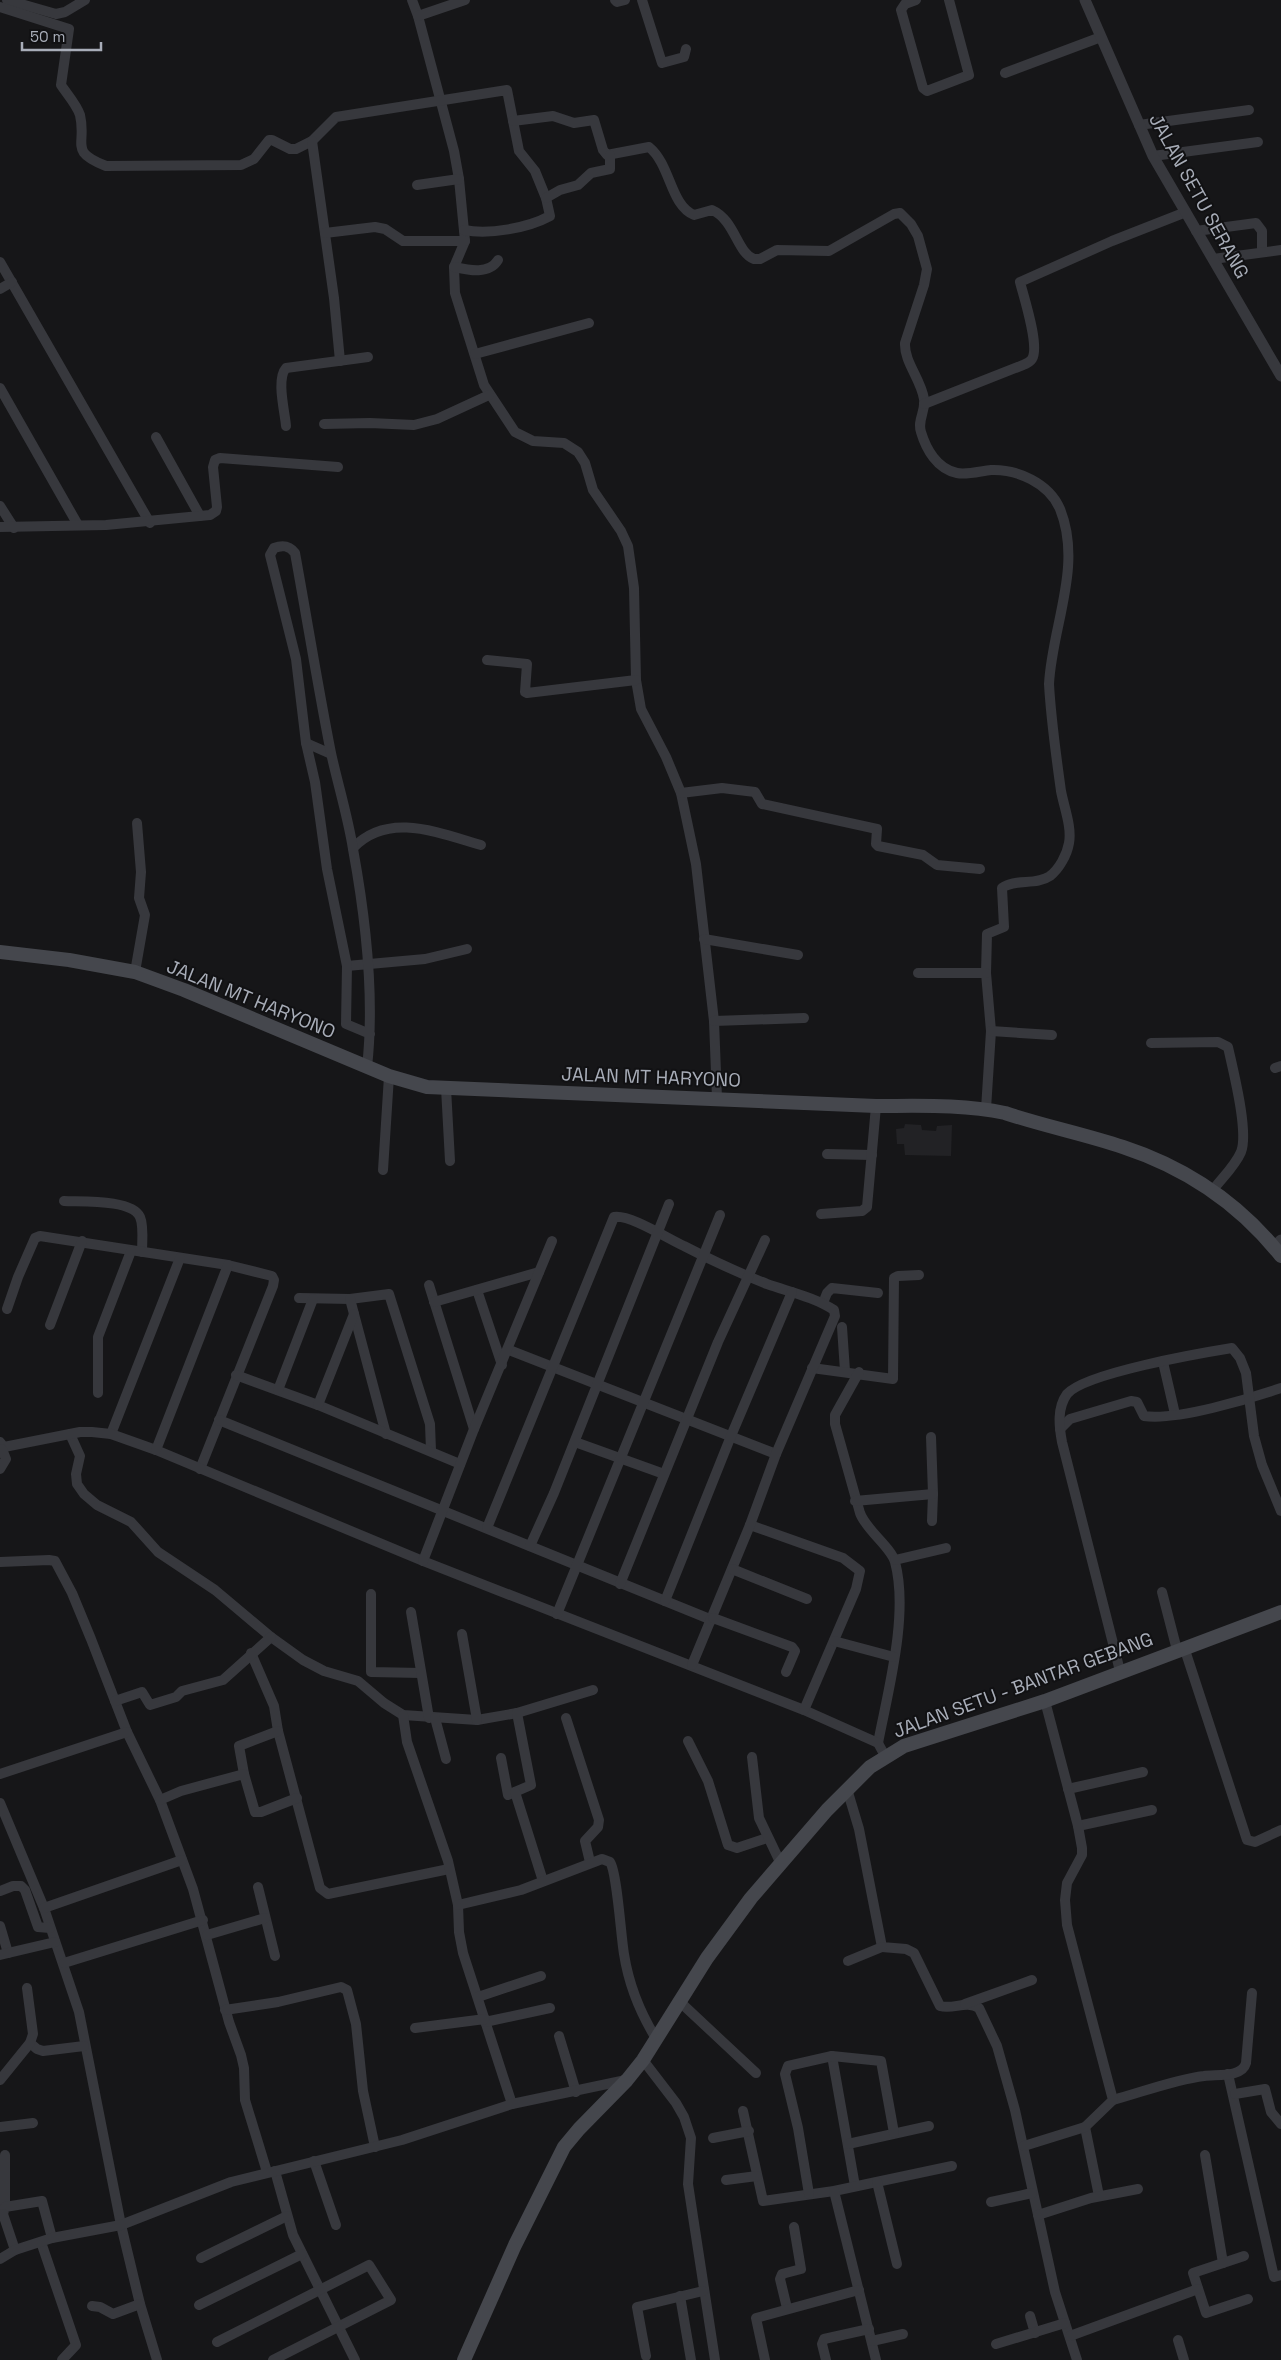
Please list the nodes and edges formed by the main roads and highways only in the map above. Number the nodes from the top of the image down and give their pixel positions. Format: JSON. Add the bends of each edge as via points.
{"nodes":[{"id":1,"x":0,"y":952,"type":"edge"},
{"id":2,"x":1279,"y":1247,"type":"edge"},
{"id":3,"x":1281,"y":1612,"type":"edge"},
{"id":4,"x":464,"y":2360,"type":"edge"}],
"edges":[{"from":1,"to":2,"type":"main road","name":"JALAN MT HARYONO","via":[[135,972],[366,1067],[418,1085],[986,1109],[1124,1147],[1179,1171],[1233,1204]]},
{"from":3,"to":4,"type":"main road","name":"JALAN SETU - BANTAR GEBANG","via":[[1044,1701],[904,1746],[870,1767],[847,1789],[727,1928],[643,2060],[564,2147],[514,2245]]}]}
